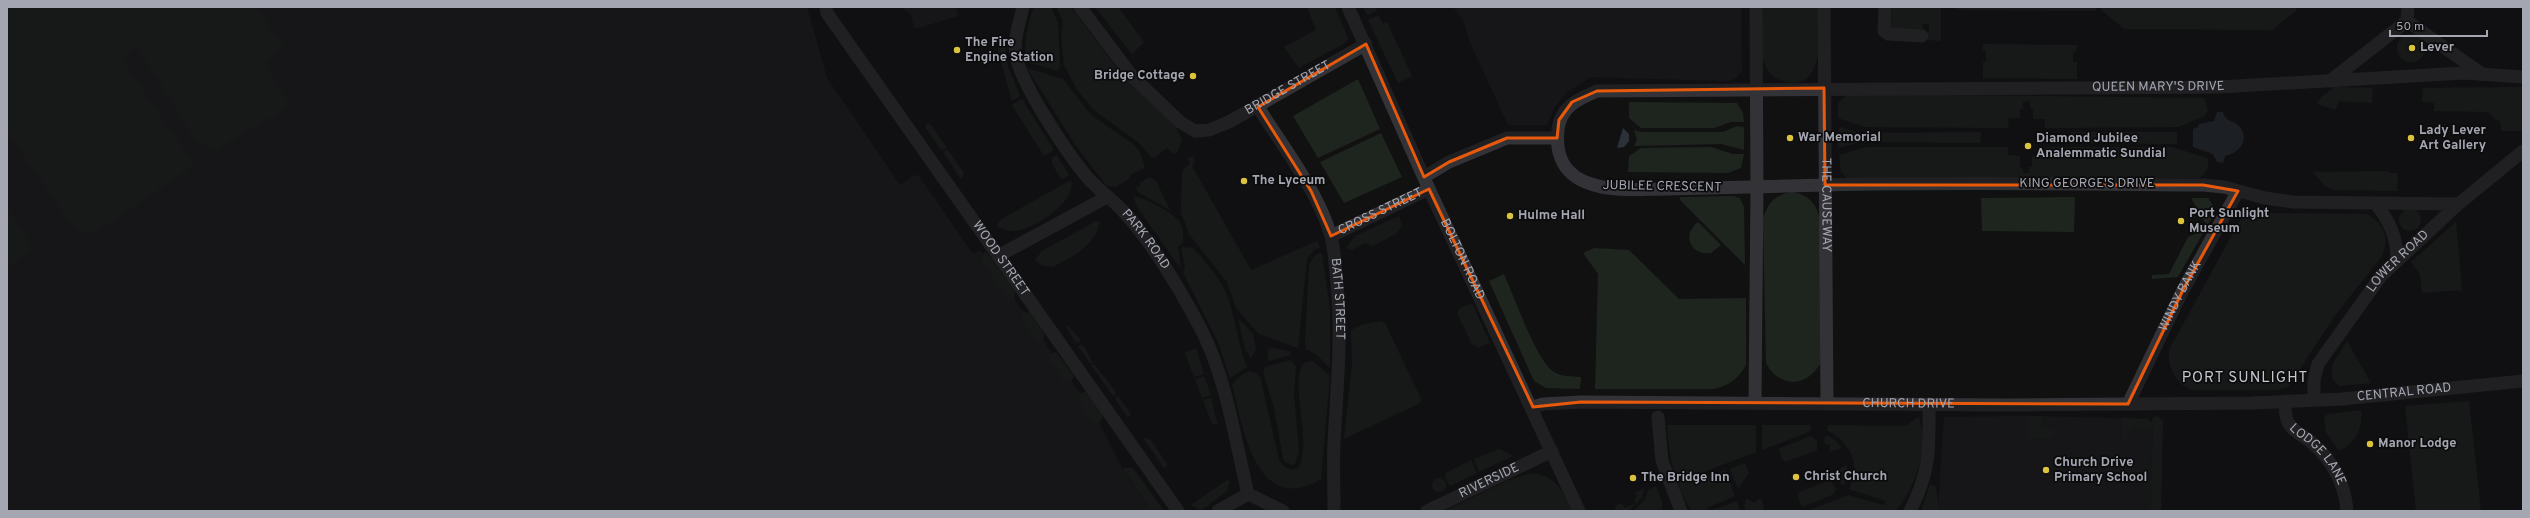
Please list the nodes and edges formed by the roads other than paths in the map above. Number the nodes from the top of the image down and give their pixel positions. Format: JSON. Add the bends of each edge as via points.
{"nodes":[{"id":1,"x":826,"y":7,"type":"edge"},
{"id":2,"x":1023,"y":7,"type":"edge"},
{"id":3,"x":1080,"y":7,"type":"edge"},
{"id":4,"x":1348,"y":7,"type":"edge"},
{"id":5,"x":1756,"y":7,"type":"edge"},
{"id":6,"x":1824,"y":7,"type":"edge"},
{"id":7,"x":1885,"y":7,"type":"edge"},
{"id":8,"x":2408,"y":7,"type":"edge"},
{"id":9,"x":2407,"y":21,"type":"junction"},
{"id":10,"x":1922,"y":36,"type":"dead end"},
{"id":11,"x":1366,"y":44,"type":"junction"},
{"id":12,"x":2482,"y":74,"type":"junction"},
{"id":13,"x":2523,"y":77,"type":"edge"},
{"id":14,"x":2330,"y":81,"type":"junction"},
{"id":15,"x":1824,"y":88,"type":"junction"},
{"id":16,"x":1792,"y":89,"type":"joint"},
{"id":17,"x":1757,"y":90,"type":"junction"},
{"id":18,"x":1258,"y":107,"type":"junction"},
{"id":19,"x":1557,"y":138,"type":"junction"},
{"id":20,"x":2523,"y":151,"type":"edge"},
{"id":21,"x":1427,"y":183,"type":"junction"},
{"id":22,"x":1825,"y":185,"type":"junction"},
{"id":23,"x":1795,"y":186,"type":"joint"},
{"id":24,"x":1757,"y":188,"type":"junction"},
{"id":25,"x":2238,"y":191,"type":"junction"},
{"id":26,"x":1107,"y":197,"type":"junction"},
{"id":27,"x":2376,"y":204,"type":"junction"},
{"id":28,"x":2458,"y":204,"type":"junction"},
{"id":29,"x":1331,"y":236,"type":"junction"},
{"id":30,"x":998,"y":256,"type":"junction"},
{"id":31,"x":2397,"y":261,"type":"junction"},
{"id":32,"x":2523,"y":381,"type":"edge"},
{"id":33,"x":2314,"y":400,"type":"junction"},
{"id":34,"x":2284,"y":401,"type":"junction"},
{"id":35,"x":1755,"y":403,"type":"junction"},
{"id":36,"x":1827,"y":404,"type":"junction"},
{"id":37,"x":1929,"y":404,"type":"junction"},
{"id":38,"x":2128,"y":404,"type":"junction"},
{"id":39,"x":1533,"y":407,"type":"junction"},
{"id":40,"x":1658,"y":417,"type":"dead end"},
{"id":41,"x":1552,"y":451,"type":"junction"},
{"id":42,"x":1248,"y":494,"type":"junction"},
{"id":43,"x":1178,"y":511,"type":"edge"},
{"id":44,"x":1218,"y":511,"type":"edge"},
{"id":45,"x":1283,"y":511,"type":"edge"},
{"id":46,"x":1334,"y":511,"type":"edge"},
{"id":47,"x":1427,"y":511,"type":"edge"},
{"id":48,"x":1579,"y":511,"type":"edge"},
{"id":49,"x":1681,"y":511,"type":"edge"},
{"id":50,"x":1910,"y":511,"type":"edge"},
{"id":51,"x":2347,"y":511,"type":"edge"}],
"edges":[{"from":1,"to":30,"type":"street","name":"WOOD STREET","via":[[827,14]]},
{"from":2,"to":26,"type":"street","name":"PARK ROAD","via":[[1015,54],[1028,88],[1087,177]]},
{"from":3,"to":18,"type":"street","name":"BRIDGE STREET","via":[[1132,76],[1180,122],[1195,131],[1209,130]]},
{"from":4,"to":11,"type":"street","name":"BOLTON ROAD"},
{"from":5,"to":17,"type":"street"},
{"from":6,"to":15,"type":"street","name":"THE CAUSEWAY"},
{"from":7,"to":10,"type":"street","via":[[1884,31],[1888,34]]},
{"from":8,"to":9,"type":"street"},
{"from":9,"to":12,"type":"street"},
{"from":9,"to":14,"type":"street"},
{"from":11,"to":18,"type":"street","name":"BRIDGE STREET"},
{"from":11,"to":21,"type":"street","name":"BOLTON ROAD"},
{"from":12,"to":13,"type":"street","name":"QUEEN MARY'S DRIVE"},
{"from":12,"to":14,"type":"street","name":"QUEEN MARY'S DRIVE"},
{"from":14,"to":15,"type":"street","name":"QUEEN MARY'S DRIVE","via":[[2220,87],[1988,90]]},
{"from":15,"to":16,"type":"street","name":"QUEEN MARY'S DRIVE"},
{"from":15,"to":22,"type":"street","name":"THE CAUSEWAY"},
{"from":16,"to":17,"type":"street","name":"JUBILEE CRESCENT"},
{"from":17,"to":19,"type":"street","name":"JUBILEE CRESCENT","via":[[1597,91],[1572,102],[1559,120]]},
{"from":17,"to":24,"type":"street"},
{"from":18,"to":29,"type":"street","name":"BATH STREET","via":[[1311,191]]},
{"from":19,"to":21,"type":"street","name":"CROSS STREET","via":[[1507,138],[1449,162]]},
{"from":19,"to":24,"type":"street","name":"JUBILEE CRESCENT","via":[[1559,156],[1566,169],[1591,184],[1630,189]]},
{"from":20,"to":28,"type":"street","name":"LOWER ROAD"},
{"from":21,"to":29,"type":"street","name":"CROSS STREET"},
{"from":21,"to":39,"type":"street","name":"BOLTON ROAD"},
{"from":22,"to":23,"type":"street","name":"KING GEORGE'S DRIVE"},
{"from":22,"to":25,"type":"street","name":"KING GEORGE'S DRIVE","via":[[2203,185]]},
{"from":22,"to":36,"type":"street","name":"THE CAUSEWAY"},
{"from":23,"to":24,"type":"street","name":"JUBILEE CRESCENT"},
{"from":24,"to":35,"type":"street"},
{"from":25,"to":27,"type":"street","name":"KING GEORGE'S DRIVE","via":[[2293,202]]},
{"from":25,"to":38,"type":"street","name":"WINDY BANK","via":[[2183,290]]},
{"from":26,"to":30,"type":"street"},
{"from":26,"to":42,"type":"street","name":"PARK ROAD","via":[[1122,210],[1147,242],[1202,333],[1221,380]]},
{"from":27,"to":28,"type":"street","name":"KING GEORGE'S DRIVE"},
{"from":27,"to":31,"type":"street","via":[[2393,229]]},
{"from":28,"to":31,"type":"street","name":"LOWER ROAD"},
{"from":29,"to":46,"type":"street","name":"BATH STREET","via":[[1339,302],[1340,342],[1334,442]]},
{"from":30,"to":43,"type":"street","name":"WOOD STREET"},
{"from":31,"to":33,"type":"street","name":"LOWER ROAD","via":[[2381,276],[2326,350],[2315,375]]},
{"from":32,"to":33,"type":"street","name":"CENTRAL ROAD"},
{"from":33,"to":34,"type":"street","name":"CENTRAL ROAD"},
{"from":34,"to":38,"type":"street","name":"CHURCH DRIVE"},
{"from":34,"to":51,"type":"street","name":"LODGE LANE","via":[[2287,422],[2331,461],[2340,482]]},
{"from":35,"to":36,"type":"street","name":"CHURCH DRIVE"},
{"from":35,"to":39,"type":"street","name":"CHURCH DRIVE","via":[[1581,402]]},
{"from":36,"to":37,"type":"street","name":"CHURCH DRIVE"},
{"from":37,"to":38,"type":"street","name":"CHURCH DRIVE"},
{"from":37,"to":50,"type":"street","via":[[1926,475]]},
{"from":39,"to":41,"type":"street","name":"BOLTON ROAD"},
{"from":40,"to":49,"type":"street","via":[[1662,461]]},
{"from":41,"to":47,"type":"street","name":"RIVERSIDE"},
{"from":41,"to":48,"type":"street","name":"BOLTON ROAD"},
{"from":42,"to":44,"type":"street"},
{"from":42,"to":45,"type":"street"}]}
